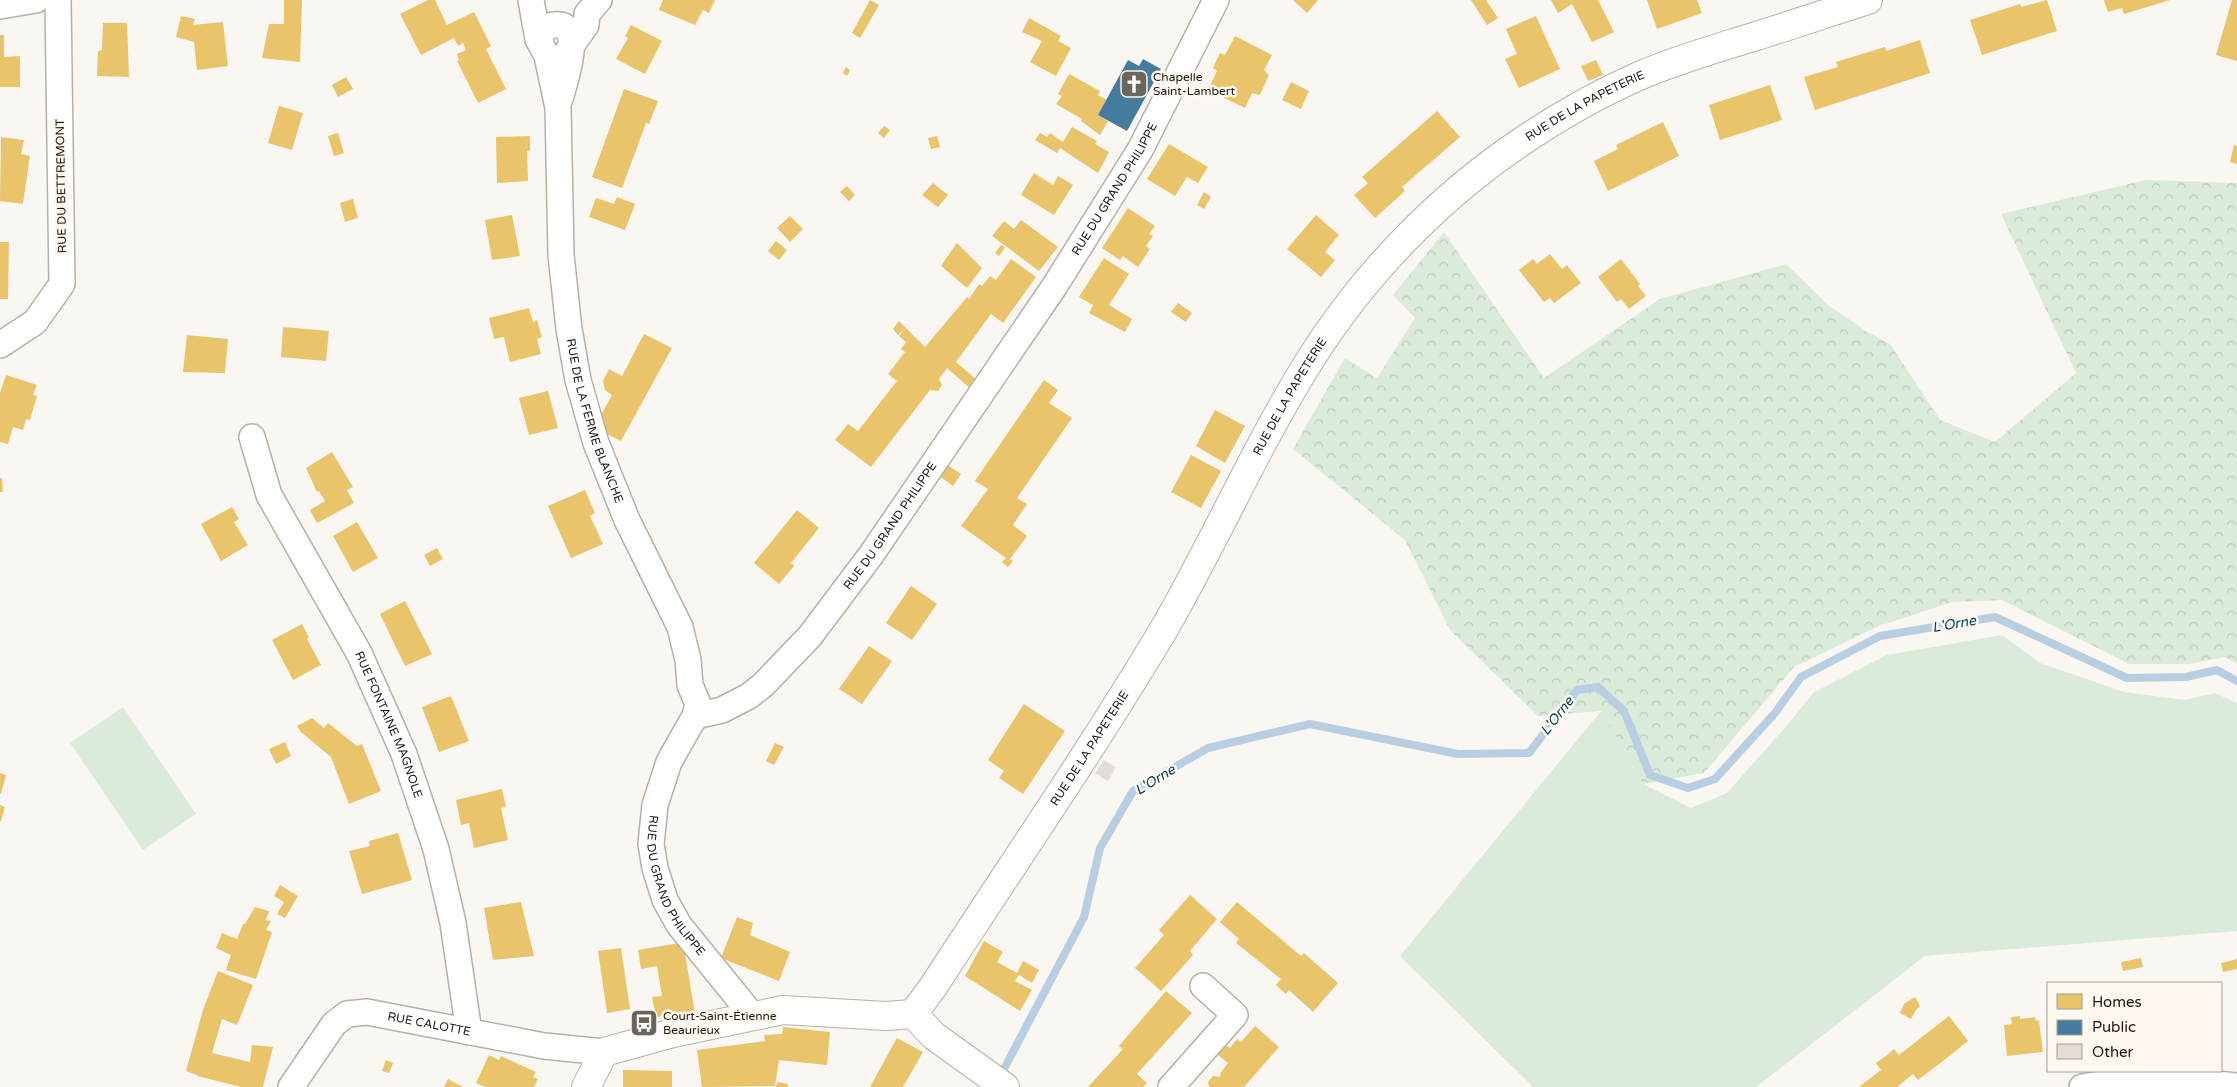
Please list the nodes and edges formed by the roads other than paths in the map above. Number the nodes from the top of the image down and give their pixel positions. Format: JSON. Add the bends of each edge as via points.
{"nodes":[{"id":1,"x":36,"y":0,"type":"edge"},
{"id":2,"x":58,"y":0,"type":"edge"},
{"id":3,"x":1216,"y":0,"type":"edge"},
{"id":4,"x":1868,"y":0,"type":"edge"},
{"id":5,"x":528,"y":1,"type":"edge"},
{"id":6,"x":0,"y":6,"type":"edge"},
{"id":7,"x":593,"y":7,"type":"edge"},
{"id":8,"x":565,"y":30,"type":"junction"},
{"id":9,"x":543,"y":48,"type":"junction"},
{"id":10,"x":558,"y":108,"type":"junction"},
{"id":11,"x":0,"y":345,"type":"edge"},
{"id":12,"x":252,"y":437,"type":"dead end"},
{"id":13,"x":694,"y":716,"type":"junction"},
{"id":14,"x":1203,"y":986,"type":"dead end"},
{"id":15,"x":913,"y":1014,"type":"junction"},
{"id":16,"x":752,"y":1015,"type":"junction"},
{"id":17,"x":469,"y":1032,"type":"junction"},
{"id":18,"x":604,"y":1052,"type":"junction"},
{"id":19,"x":996,"y":1080,"type":"edge"},
{"id":20,"x":2237,"y":1086,"type":"edge"},
{"id":21,"x":291,"y":1087,"type":"edge"},
{"id":22,"x":586,"y":1087,"type":"edge"},
{"id":23,"x":1171,"y":1087,"type":"edge"},
{"id":24,"x":2082,"y":1087,"type":"edge"}],
"edges":[{"from":1,"to":6,"type":"street"},
{"from":2,"to":11,"type":"street","name":"RUE DU BETTREMONT","via":[[62,284],[35,322]]},
{"from":3,"to":13,"type":"street","name":"RUE DU GRAND PHILIPPE","via":[[1140,150],[1054,286],[871,555],[810,636],[763,684],[749,696],[722,710]]},
{"from":4,"to":15,"type":"street","name":"RUE DE LA PAPETERIE","via":[[1689,57],[1600,95],[1521,142],[1446,201],[1403,242],[1357,294],[1309,362],[1164,627],[1093,742]]},
{"from":5,"to":8,"type":"street"},
{"from":5,"to":9,"type":"street","name":"RUE DE LA FERME BLANCHE"},
{"from":7,"to":8,"type":"street","via":[[586,25]]},
{"from":8,"to":9,"type":"street","via":[[565,54]]},
{"from":8,"to":10,"type":"street","name":"RUE DE LA FERME BLANCHE"},
{"from":9,"to":10,"type":"street","name":"RUE DE LA FERME BLANCHE"},
{"from":10,"to":13,"type":"street","name":"RUE DE LA FERME BLANCHE","via":[[561,255],[578,380],[596,442],[627,520],[680,627],[690,685],[698,704]]},
{"from":12,"to":17,"type":"street","name":"RUE FONTAINE MAGNOLE","via":[[269,495],[359,653],[407,762],[436,849],[453,923]]},
{"from":13,"to":16,"type":"street","name":"RUE DU GRAND PHILIPPE","via":[[669,762],[655,804],[651,844],[655,868],[665,900],[679,925]]},
{"from":14,"to":23,"type":"street","via":[[1235,1014]]},
{"from":15,"to":16,"type":"street","via":[[886,1016],[783,1010]]},
{"from":15,"to":19,"type":"street","via":[[934,1036]]},
{"from":16,"to":18,"type":"street"},
{"from":17,"to":18,"type":"street","name":"RUE CALOTTE","via":[[544,1046]]},
{"from":17,"to":21,"type":"street","name":"RUE CALOTTE","via":[[367,1012],[347,1014],[328,1030]]},
{"from":18,"to":22,"type":"street"},
{"from":20,"to":24,"type":"street","via":[[2132,1079]]}]}
